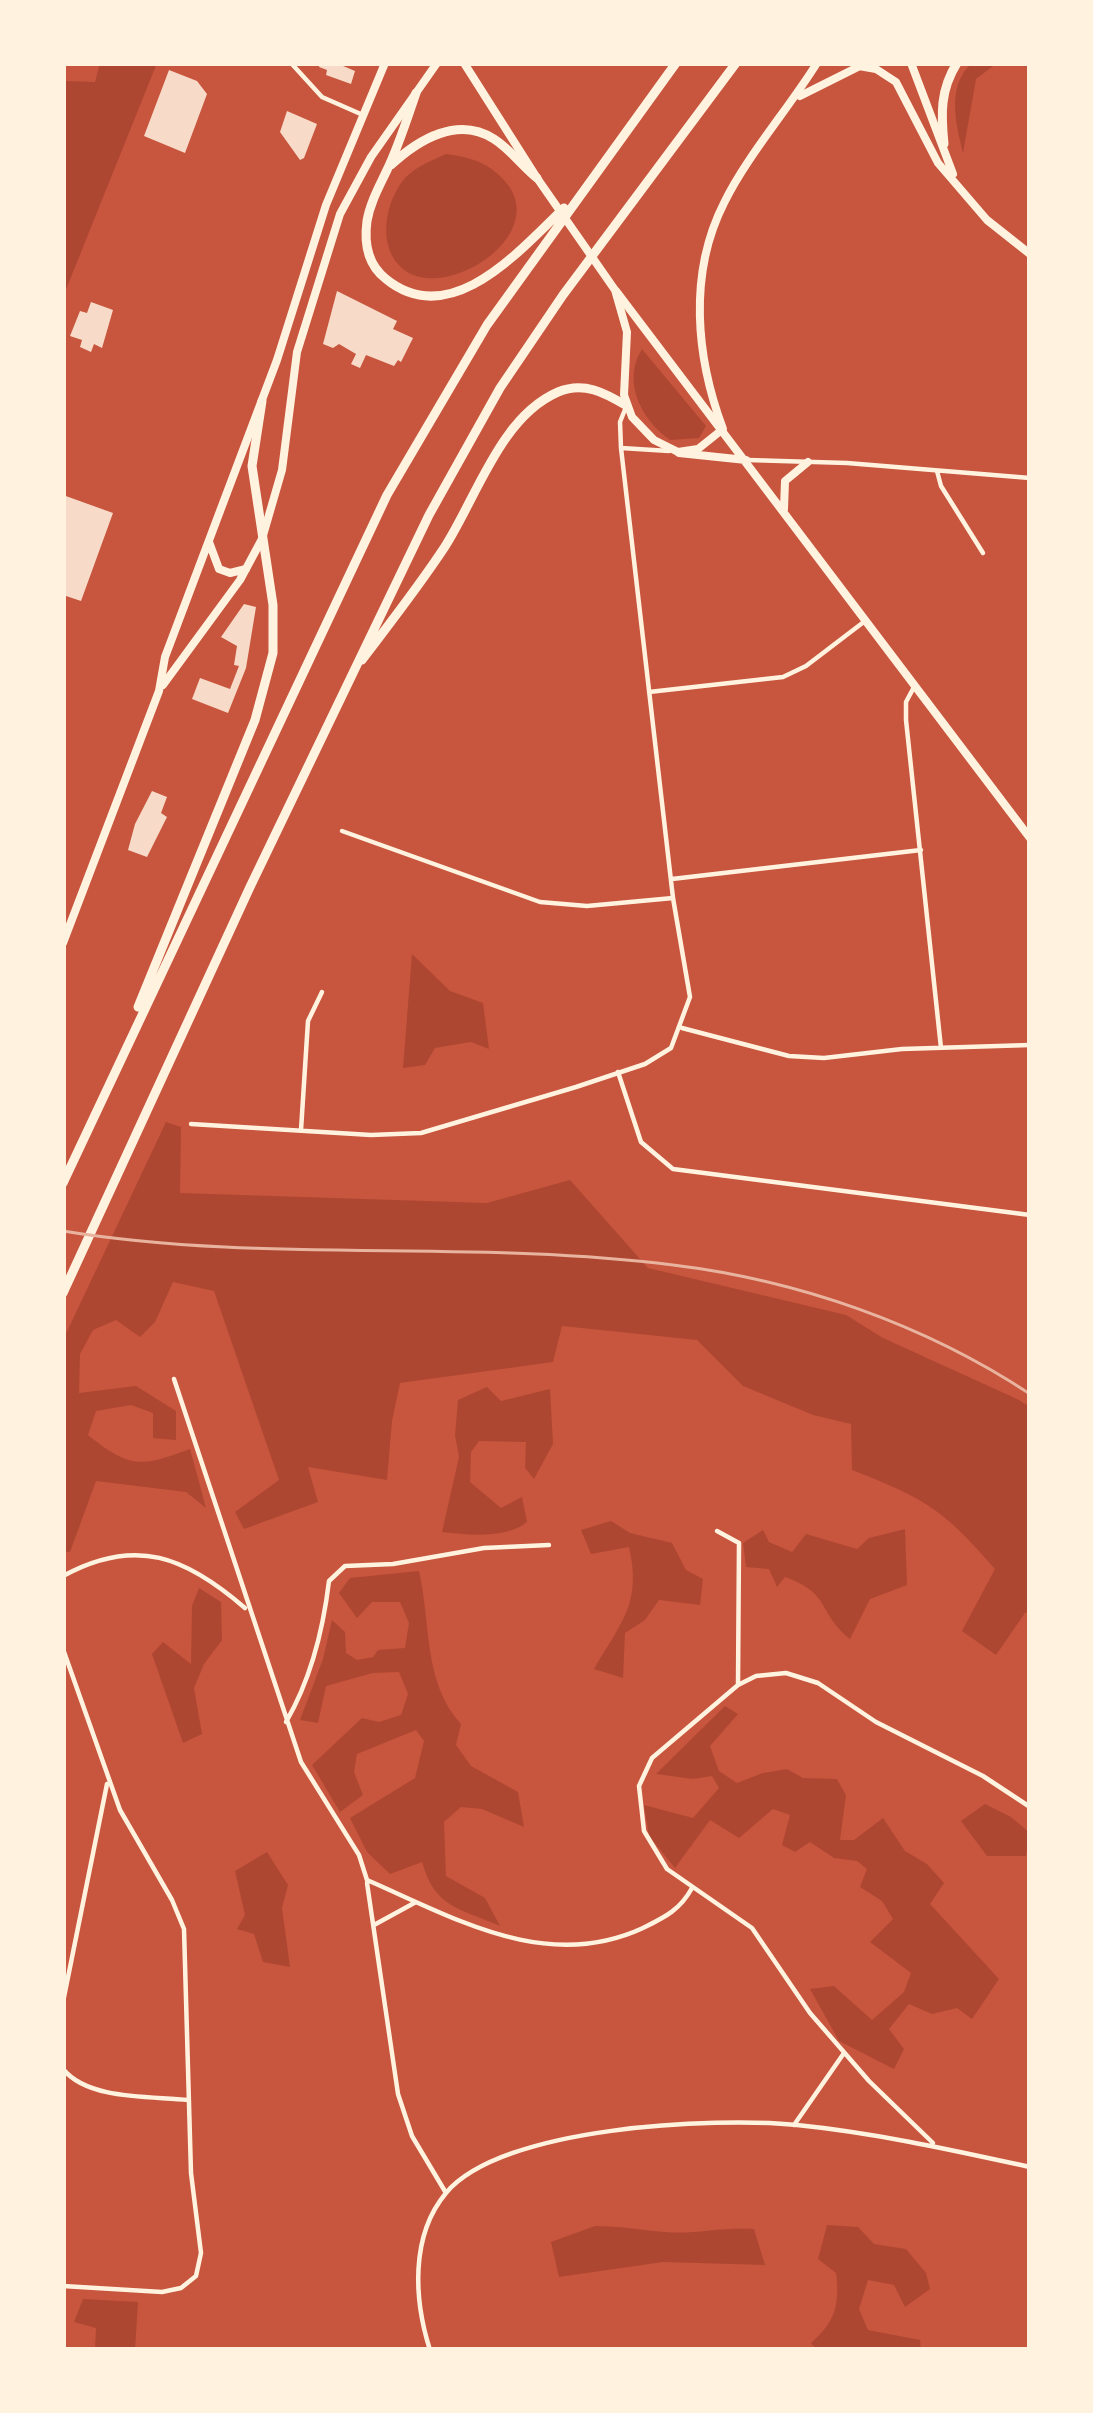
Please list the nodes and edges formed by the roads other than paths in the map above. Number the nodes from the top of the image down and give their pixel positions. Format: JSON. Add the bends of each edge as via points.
{"nodes":[{"id":1,"x":291,"y":63,"type":"edge"},
{"id":2,"x":385,"y":63,"type":"edge"},
{"id":3,"x":464,"y":63,"type":"edge"},
{"id":4,"x":676,"y":63,"type":"edge"},
{"id":5,"x":736,"y":63,"type":"edge"},
{"id":6,"x":818,"y":63,"type":"edge"},
{"id":7,"x":911,"y":63,"type":"edge"},
{"id":8,"x":957,"y":63,"type":"edge"},
{"id":9,"x":436,"y":64,"type":"edge"},
{"id":10,"x":863,"y":64,"type":"edge"},
{"id":11,"x":416,"y":93,"type":"junction"},
{"id":12,"x":794,"y":100,"type":"junction"},
{"id":13,"x":363,"y":115,"type":"junction"},
{"id":14,"x":944,"y":144,"type":"junction"},
{"id":15,"x":388,"y":169,"type":"junction"},
{"id":16,"x":537,"y":178,"type":"junction"},
{"id":17,"x":955,"y":179,"type":"junction"},
{"id":18,"x":581,"y":192,"type":"junction"},
{"id":19,"x":1030,"y":254,"type":"edge"},
{"id":20,"x":615,"y":290,"type":"junction"},
{"id":21,"x":262,"y":400,"type":"junction"},
{"id":22,"x":627,"y":406,"type":"junction"},
{"id":23,"x":724,"y":429,"type":"junction"},
{"id":24,"x":621,"y":448,"type":"junction"},
{"id":25,"x":678,"y":452,"type":"junction"},
{"id":26,"x":746,"y":460,"type":"junction"},
{"id":27,"x":808,"y":462,"type":"junction"},
{"id":28,"x":937,"y":471,"type":"junction"},
{"id":29,"x":1030,"y":478,"type":"edge"},
{"id":30,"x":784,"y":511,"type":"junction"},
{"id":31,"x":262,"y":539,"type":"junction"},
{"id":32,"x":209,"y":541,"type":"junction"},
{"id":33,"x":982,"y":553,"type":"dead end"},
{"id":34,"x":247,"y":569,"type":"junction"},
{"id":35,"x":865,"y":621,"type":"junction"},
{"id":36,"x":348,"y":679,"type":"junction"},
{"id":37,"x":914,"y":687,"type":"junction"},
{"id":38,"x":159,"y":692,"type":"junction"},
{"id":39,"x":649,"y":692,"type":"junction"},
{"id":40,"x":342,"y":831,"type":"dead end"},
{"id":41,"x":1030,"y":838,"type":"edge"},
{"id":42,"x":921,"y":850,"type":"junction"},
{"id":43,"x":672,"y":879,"type":"junction"},
{"id":44,"x":674,"y":898,"type":"junction"},
{"id":45,"x":63,"y":943,"type":"edge"},
{"id":46,"x":322,"y":992,"type":"dead end"},
{"id":47,"x":682,"y":1028,"type":"junction"},
{"id":48,"x":1030,"y":1046,"type":"edge"},
{"id":49,"x":941,"y":1048,"type":"junction"},
{"id":50,"x":618,"y":1072,"type":"junction"},
{"id":51,"x":94,"y":1118,"type":"junction"},
{"id":52,"x":190,"y":1124,"type":"dead end"},
{"id":53,"x":301,"y":1130,"type":"junction"},
{"id":54,"x":63,"y":1183,"type":"edge"},
{"id":55,"x":1030,"y":1215,"type":"edge"},
{"id":56,"x":63,"y":1293,"type":"edge"},
{"id":57,"x":175,"y":1379,"type":"dead end"},
{"id":58,"x":717,"y":1531,"type":"dead end"},
{"id":59,"x":550,"y":1545,"type":"dead end"},
{"id":60,"x":63,"y":1576,"type":"edge"},
{"id":61,"x":250,"y":1611,"type":"junction"},
{"id":62,"x":63,"y":1649,"type":"edge"},
{"id":63,"x":738,"y":1685,"type":"junction"},
{"id":64,"x":286,"y":1722,"type":"junction"},
{"id":65,"x":108,"y":1779,"type":"junction"},
{"id":66,"x":1030,"y":1808,"type":"edge"},
{"id":67,"x":367,"y":1880,"type":"junction"},
{"id":68,"x":692,"y":1888,"type":"junction"},
{"id":69,"x":417,"y":1902,"type":"junction"},
{"id":70,"x":374,"y":1925,"type":"junction"},
{"id":71,"x":63,"y":2002,"type":"edge"},
{"id":72,"x":844,"y":2053,"type":"junction"},
{"id":73,"x":63,"y":2069,"type":"edge"},
{"id":74,"x":188,"y":2100,"type":"junction"},
{"id":75,"x":794,"y":2125,"type":"junction"},
{"id":76,"x":933,"y":2144,"type":"junction"},
{"id":77,"x":1030,"y":2168,"type":"edge"},
{"id":78,"x":446,"y":2193,"type":"junction"},
{"id":79,"x":63,"y":2286,"type":"edge"},
{"id":80,"x":430,"y":2350,"type":"edge"}],
"edges":[{"from":1,"to":13,"type":"street","via":[[322,97]]},
{"from":2,"to":13,"type":"main road"},
{"from":3,"to":16,"type":"main road"},
{"from":4,"to":18,"type":"highway"},
{"from":5,"to":36,"type":"highway","via":[[500,388]]},
{"from":6,"to":12,"type":"main road"},
{"from":7,"to":14,"type":"main road"},
{"from":8,"to":14,"type":"highway","via":[[940,112]]},
{"from":9,"to":11,"type":"main road"},
{"from":10,"to":12,"type":"main road"},
{"from":10,"to":17,"type":"main road","via":[[896,82],[930,151]]},
{"from":11,"to":15,"type":"highway"},
{"from":11,"to":31,"type":"main road","via":[[359,175],[333,236],[297,352],[282,470]]},
{"from":12,"to":23,"type":"main road","via":[[726,199],[708,244],[700,332]]},
{"from":13,"to":21,"type":"main road"},
{"from":14,"to":17,"type":"main road"},
{"from":15,"to":16,"type":"highway","via":[[432,136],[471,130],[501,144]]},
{"from":15,"to":18,"type":"highway","via":[[369,211],[368,250],[389,281],[423,295],[489,277]]},
{"from":16,"to":20,"type":"main road"},
{"from":17,"to":19,"type":"main road"},
{"from":18,"to":51,"type":"highway","via":[[475,344],[387,495]]},
{"from":20,"to":22,"type":"main road","via":[[627,332]]},
{"from":20,"to":23,"type":"main road"},
{"from":21,"to":31,"type":"highway","via":[[252,466]]},
{"from":21,"to":32,"type":"main road"},
{"from":22,"to":24,"type":"street"},
{"from":22,"to":25,"type":"main road","via":[[648,435]]},
{"from":22,"to":36,"type":"highway","via":[[575,388],[530,412],[442,552]]},
{"from":23,"to":25,"type":"main road","via":[[698,449]]},
{"from":23,"to":26,"type":"main road"},
{"from":24,"to":25,"type":"street"},
{"from":24,"to":39,"type":"street"},
{"from":25,"to":26,"type":"main road"},
{"from":26,"to":27,"type":"street"},
{"from":26,"to":30,"type":"main road"},
{"from":27,"to":28,"type":"street"},
{"from":27,"to":30,"type":"main road","via":[[784,482]]},
{"from":28,"to":29,"type":"street"},
{"from":28,"to":33,"type":"street"},
{"from":30,"to":35,"type":"main road"},
{"from":31,"to":34,"type":"main road"},
{"from":31,"to":51,"type":"highway","via":[[275,628],[266,687]]},
{"from":32,"to":34,"type":"main road","via":[[219,569]]},
{"from":32,"to":38,"type":"main road"},
{"from":34,"to":38,"type":"main road"},
{"from":35,"to":37,"type":"main road"},
{"from":35,"to":39,"type":"street","via":[[783,676]]},
{"from":36,"to":56,"type":"highway"},
{"from":37,"to":41,"type":"main road"},
{"from":37,"to":42,"type":"street","via":[[906,720]]},
{"from":38,"to":45,"type":"main road"},
{"from":39,"to":43,"type":"street"},
{"from":40,"to":44,"type":"street","via":[[540,902]]},
{"from":42,"to":43,"type":"street"},
{"from":42,"to":49,"type":"street"},
{"from":43,"to":44,"type":"street"},
{"from":44,"to":47,"type":"street","via":[[690,997]]},
{"from":46,"to":53,"type":"street","via":[[308,1021]]},
{"from":47,"to":49,"type":"street","via":[[789,1056]]},
{"from":47,"to":50,"type":"street","via":[[663,1054]]},
{"from":48,"to":49,"type":"street"},
{"from":50,"to":53,"type":"street","via":[[421,1132]]},
{"from":50,"to":55,"type":"street","via":[[640,1142],[673,1169]]},
{"from":51,"to":54,"type":"highway"},
{"from":52,"to":53,"type":"street"},
{"from":57,"to":61,"type":"street"},
{"from":58,"to":63,"type":"street","via":[[739,1543]]},
{"from":59,"to":64,"type":"street","via":[[345,1566],[329,1581],[304,1692]]},
{"from":60,"to":61,"type":"street","via":[[102,1559],[161,1556],[201,1573]]},
{"from":61,"to":64,"type":"street"},
{"from":62,"to":65,"type":"street"},
{"from":63,"to":66,"type":"street","via":[[786,1673],[818,1683]]},
{"from":63,"to":68,"type":"street","via":[[652,1758],[639,1786],[650,1845]]},
{"from":64,"to":67,"type":"street"},
{"from":65,"to":71,"type":"street"},
{"from":65,"to":74,"type":"street","via":[[184,1929]]},
{"from":67,"to":69,"type":"street"},
{"from":67,"to":70,"type":"street"},
{"from":68,"to":69,"type":"street","via":[[668,1916],[583,1946],[526,1944]]},
{"from":68,"to":72,"type":"street","via":[[752,1928]]},
{"from":69,"to":70,"type":"street"},
{"from":70,"to":78,"type":"street","via":[[398,2094]]},
{"from":72,"to":75,"type":"street"},
{"from":72,"to":76,"type":"street"},
{"from":73,"to":74,"type":"street","via":[[90,2088]]},
{"from":74,"to":79,"type":"street","via":[[196,2276],[162,2292]]},
{"from":75,"to":76,"type":"street"},
{"from":75,"to":78,"type":"street","via":[[619,2131],[514,2153]]},
{"from":76,"to":77,"type":"street"},
{"from":78,"to":80,"type":"street","via":[[418,2276]]}]}
